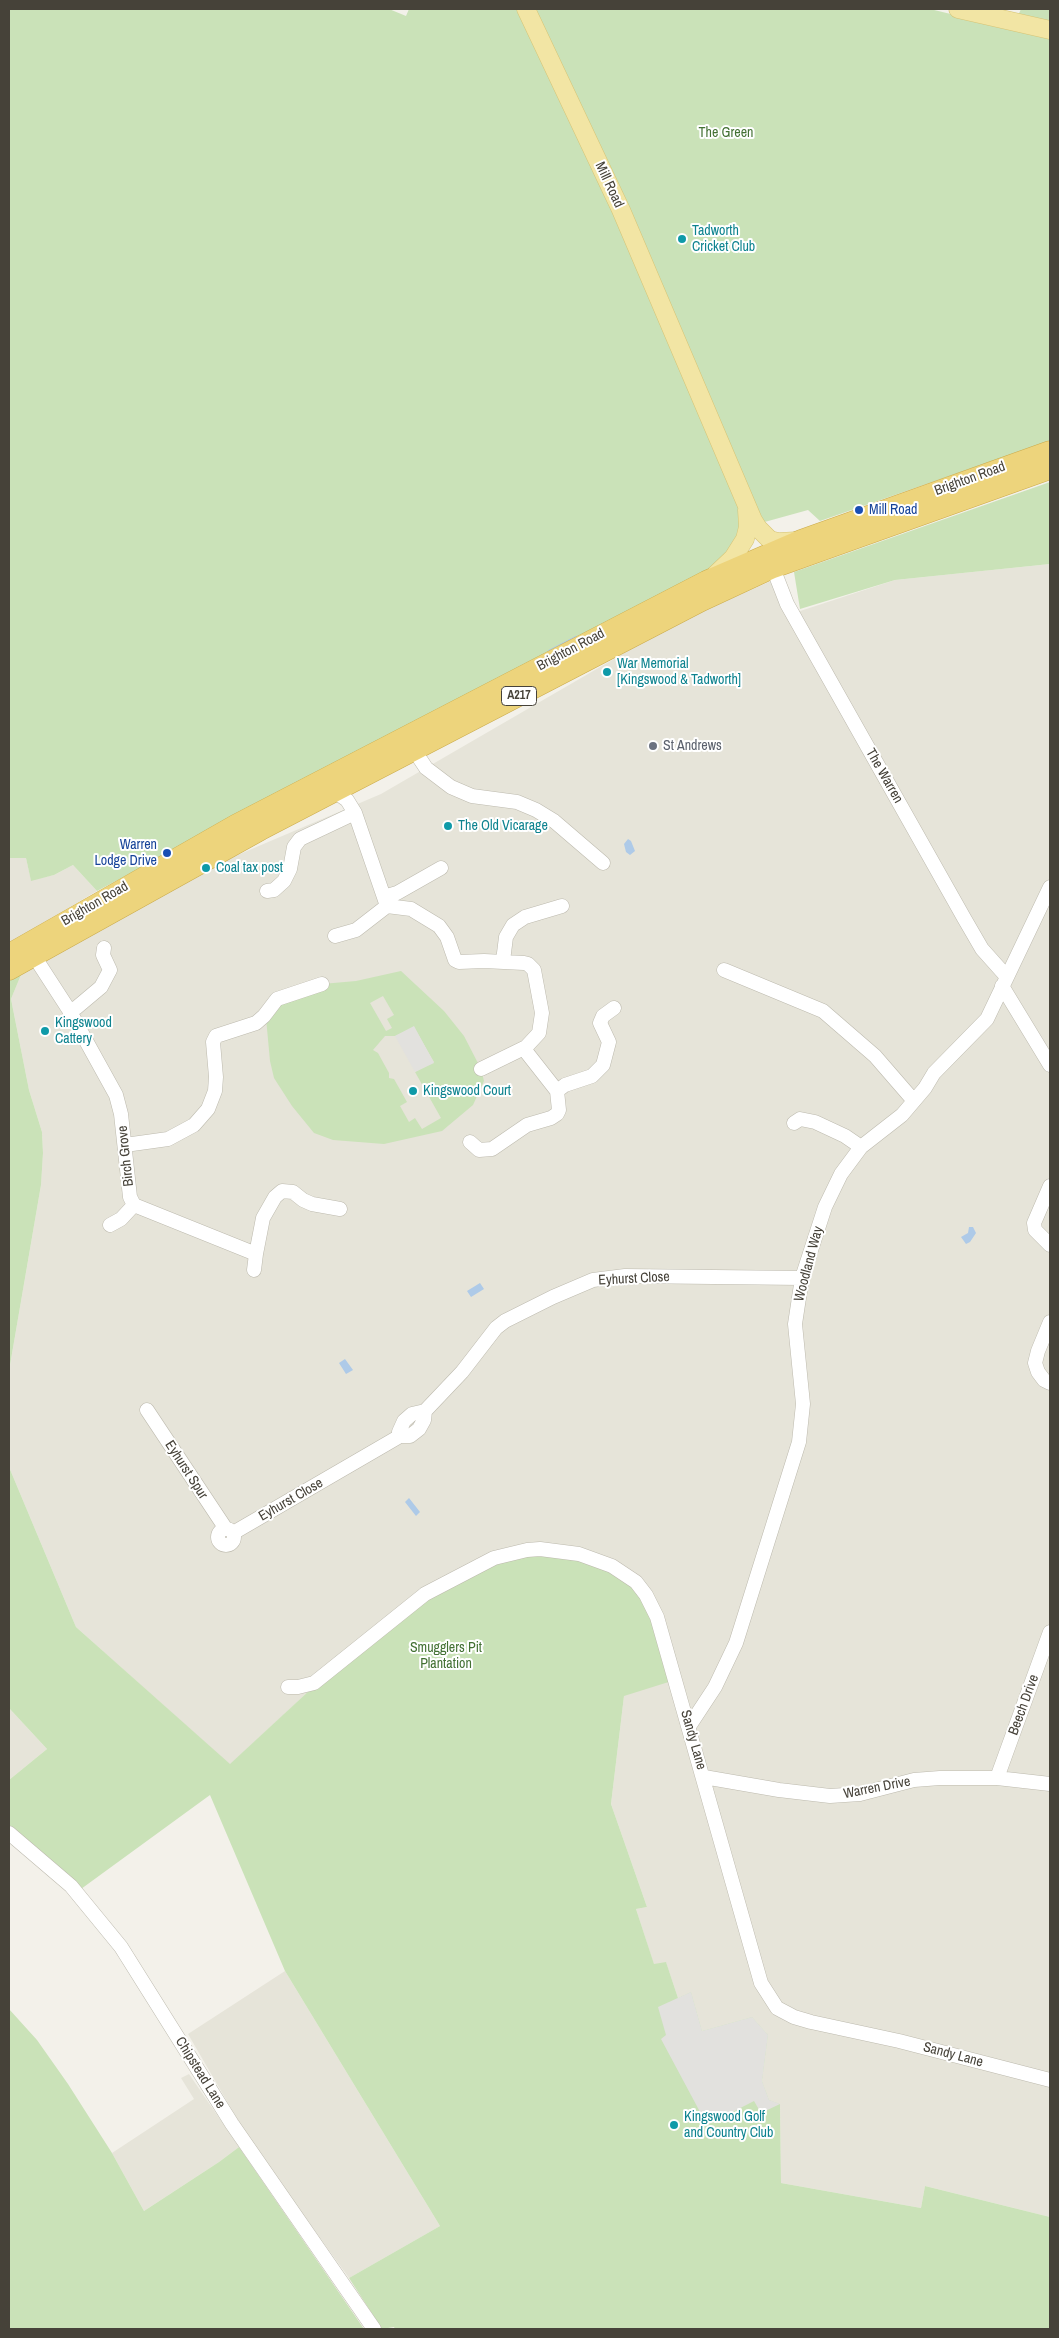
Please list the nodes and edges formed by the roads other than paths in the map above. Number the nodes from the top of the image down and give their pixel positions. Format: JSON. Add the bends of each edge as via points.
{"nodes":[{"id":1,"x":526,"y":9,"type":"edge"},
{"id":2,"x":962,"y":9,"type":"edge"},
{"id":3,"x":1050,"y":30,"type":"edge"},
{"id":4,"x":1050,"y":451,"type":"edge"},
{"id":5,"x":1050,"y":469,"type":"edge"},
{"id":6,"x":745,"y":502,"type":"junction"},
{"id":7,"x":797,"y":541,"type":"junction"},
{"id":8,"x":773,"y":568,"type":"junction"},
{"id":9,"x":706,"y":581,"type":"junction"},
{"id":10,"x":414,"y":750,"type":"junction"},
{"id":11,"x":334,"y":791,"type":"junction"},
{"id":12,"x":355,"y":813,"type":"junction"},
{"id":13,"x":603,"y":863,"type":"dead end"},
{"id":14,"x":441,"y":868,"type":"dead end"},
{"id":15,"x":1050,"y":887,"type":"edge"},
{"id":16,"x":268,"y":891,"type":"dead end"},
{"id":17,"x":385,"y":901,"type":"junction"},
{"id":18,"x":562,"y":906,"type":"dead end"},
{"id":19,"x":1045,"y":914,"type":"edge"},
{"id":20,"x":335,"y":936,"type":"dead end"},
{"id":21,"x":104,"y":948,"type":"dead end"},
{"id":22,"x":9,"y":954,"type":"edge"},
{"id":23,"x":34,"y":956,"type":"junction"},
{"id":24,"x":503,"y":962,"type":"junction"},
{"id":25,"x":9,"y":970,"type":"edge"},
{"id":26,"x":724,"y":970,"type":"dead end"},
{"id":27,"x":1005,"y":981,"type":"junction"},
{"id":28,"x":322,"y":984,"type":"dead end"},
{"id":29,"x":614,"y":1008,"type":"dead end"},
{"id":30,"x":68,"y":1010,"type":"junction"},
{"id":31,"x":524,"y":1048,"type":"junction"},
{"id":32,"x":1050,"y":1065,"type":"edge"},
{"id":33,"x":481,"y":1069,"type":"dead end"},
{"id":34,"x":557,"y":1091,"type":"junction"},
{"id":35,"x":914,"y":1101,"type":"junction"},
{"id":36,"x":794,"y":1122,"type":"dead end"},
{"id":37,"x":470,"y":1142,"type":"dead end"},
{"id":38,"x":125,"y":1145,"type":"junction"},
{"id":39,"x":861,"y":1147,"type":"junction"},
{"id":40,"x":1050,"y":1186,"type":"edge"},
{"id":41,"x":134,"y":1205,"type":"junction"},
{"id":42,"x":340,"y":1209,"type":"dead end"},
{"id":43,"x":110,"y":1225,"type":"dead end"},
{"id":44,"x":1050,"y":1245,"type":"edge"},
{"id":45,"x":256,"y":1254,"type":"junction"},
{"id":46,"x":254,"y":1270,"type":"dead end"},
{"id":47,"x":802,"y":1278,"type":"junction"},
{"id":48,"x":1050,"y":1322,"type":"edge"},
{"id":49,"x":1050,"y":1383,"type":"edge"},
{"id":50,"x":147,"y":1410,"type":"dead end"},
{"id":51,"x":229,"y":1531,"type":"joint"},
{"id":52,"x":1050,"y":1632,"type":"edge"},
{"id":53,"x":288,"y":1687,"type":"dead end"},
{"id":54,"x":690,"y":1725,"type":"junction"},
{"id":55,"x":704,"y":1776,"type":"junction"},
{"id":56,"x":997,"y":1778,"type":"junction"},
{"id":57,"x":1050,"y":1784,"type":"edge"},
{"id":58,"x":9,"y":1833,"type":"edge"},
{"id":59,"x":1050,"y":2080,"type":"edge"},
{"id":60,"x":374,"y":2329,"type":"edge"}],
"edges":[{"from":1,"to":6,"type":"main road","name":"Mill Road","via":[[617,202]]},
{"from":2,"to":3,"type":"main road"},
{"from":4,"to":7,"type":"highway","name":"Brighton Road","number":"A217"},
{"from":5,"to":8,"type":"highway","name":"Brighton Road","number":"A217"},
{"from":6,"to":7,"type":"main road","name":"Mill Road","via":[[758,528],[770,540]]},
{"from":6,"to":9,"type":"main road","name":"Mill Road","via":[[746,539],[733,558]]},
{"from":7,"to":9,"type":"highway","name":"Brighton Road","number":"A217"},
{"from":8,"to":10,"type":"highway","name":"Brighton Road","number":"A217","via":[[684,610]]},
{"from":8,"to":27,"type":"street","name":"The Warren","via":[[792,612],[964,918]]},
{"from":9,"to":22,"type":"highway","name":"Brighton Road","number":"A217","via":[[235,824]]},
{"from":10,"to":11,"type":"highway","name":"Brighton Road","number":"A217"},
{"from":10,"to":13,"type":"street","via":[[426,768],[451,787],[472,796],[517,802],[536,810],[554,821]]},
{"from":11,"to":12,"type":"street","via":[[347,800]]},
{"from":11,"to":23,"type":"highway","name":"Brighton Road","number":"A217"},
{"from":12,"to":16,"type":"street","via":[[300,839],[294,847],[284,881]]},
{"from":12,"to":17,"type":"street"},
{"from":14,"to":17,"type":"street"},
{"from":15,"to":19,"type":"street","name":"Woodland Way"},
{"from":17,"to":20,"type":"street","via":[[356,930]]},
{"from":17,"to":24,"type":"street","via":[[411,909],[439,926],[447,937],[455,960]]},
{"from":18,"to":24,"type":"street","via":[[525,917],[513,925],[506,937]]},
{"from":19,"to":27,"type":"street","name":"Woodland Way"},
{"from":21,"to":30,"type":"street","via":[[103,955],[110,970],[101,986],[76,1008]]},
{"from":23,"to":25,"type":"highway","name":"Brighton Road","number":"A217"},
{"from":23,"to":30,"type":"street","name":"Birch Grove"},
{"from":24,"to":31,"type":"street","via":[[528,964],[535,975],[543,1020],[536,1038]]},
{"from":26,"to":35,"type":"street","via":[[823,1011],[875,1056]]},
{"from":27,"to":32,"type":"street","name":"The Warren"},
{"from":27,"to":35,"type":"street","name":"Woodland Way","via":[[988,1019],[934,1073]]},
{"from":28,"to":38,"type":"street","via":[[277,999],[256,1023],[216,1036],[212,1042],[215,1091],[208,1109],[194,1125],[168,1139]]},
{"from":29,"to":34,"type":"street","via":[[600,1022],[609,1042],[604,1065],[592,1076]]},
{"from":30,"to":38,"type":"street","name":"Birch Grove","via":[[116,1095]]},
{"from":31,"to":33,"type":"street"},
{"from":31,"to":34,"type":"street"},
{"from":34,"to":37,"type":"street","via":[[559,1110],[554,1117],[527,1125],[492,1149],[479,1150]]},
{"from":35,"to":39,"type":"street","name":"Woodland Way","via":[[896,1121]]},
{"from":36,"to":39,"type":"street","via":[[800,1119],[815,1122]]},
{"from":38,"to":41,"type":"street","name":"Birch Grove","via":[[130,1198]]},
{"from":39,"to":47,"type":"street","name":"Woodland Way","via":[[825,1207]]},
{"from":40,"to":44,"type":"street","via":[[1034,1223],[1035,1230]]},
{"from":41,"to":43,"type":"street","via":[[121,1220]]},
{"from":41,"to":45,"type":"street","name":"Birch Grove"},
{"from":42,"to":45,"type":"street","via":[[312,1204],[293,1192],[282,1191],[275,1196],[263,1218]]},
{"from":45,"to":46,"type":"street"},
{"from":47,"to":51,"type":"street","name":"Eyhurst Close","via":[[625,1276],[593,1280],[573,1287],[505,1321],[488,1336],[462,1372],[425,1411],[424,1420],[415,1433],[400,1436]]},
{"from":47,"to":54,"type":"street","name":"Woodland Way","via":[[795,1324],[803,1404],[799,1442],[736,1644],[715,1687]]},
{"from":48,"to":49,"type":"street","via":[[1035,1363],[1044,1380]]},
{"from":50,"to":51,"type":"street","name":"Eyhurst Spur"},
{"from":52,"to":56,"type":"street","name":"Beech Drive"},
{"from":53,"to":54,"type":"street","name":"Sandy Lane","via":[[314,1683],[325,1676],[425,1594],[494,1558],[540,1549],[579,1554],[612,1566],[636,1582],[657,1617]]},
{"from":54,"to":55,"type":"street","name":"Sandy Lane"},
{"from":55,"to":56,"type":"street","name":"Warren Drive","via":[[830,1796],[860,1794],[914,1780]]},
{"from":55,"to":59,"type":"street","name":"Sandy Lane","via":[[761,1983],[777,2008],[811,2022]]},
{"from":56,"to":57,"type":"street","name":"Warren Drive"},
{"from":58,"to":60,"type":"street","name":"Chipstead Lane","via":[[71,1886],[121,1947],[232,2124]]}]}
